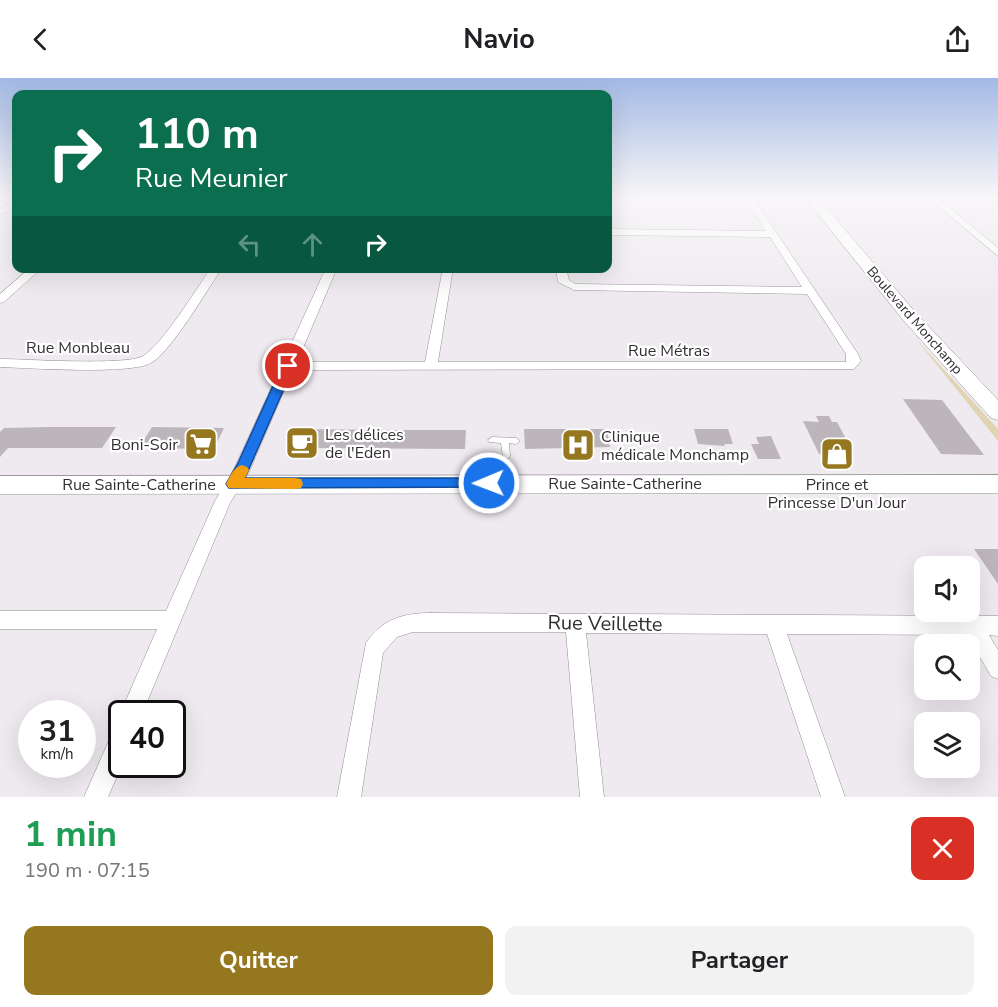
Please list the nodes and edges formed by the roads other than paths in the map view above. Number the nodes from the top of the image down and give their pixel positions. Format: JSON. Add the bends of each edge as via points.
{"nodes":[{"id":1,"x":612,"y":232,"type":"edge"},
{"id":2,"x":839,"y":232,"type":"edge"},
{"id":3,"x":973,"y":232,"type":"edge"},
{"id":4,"x":773,"y":234,"type":"joint"},
{"id":5,"x":996,"y":251,"type":"edge"},
{"id":6,"x":31,"y":273,"type":"edge"},
{"id":7,"x":213,"y":273,"type":"edge"},
{"id":8,"x":330,"y":273,"type":"edge"},
{"id":9,"x":447,"y":273,"type":"edge"},
{"id":10,"x":562,"y":273,"type":"edge"},
{"id":11,"x":810,"y":291,"type":"junction"},
{"id":12,"x":0,"y":300,"type":"edge"},
{"id":13,"x":0,"y":363,"type":"edge"},
{"id":14,"x":288,"y":366,"type":"junction"},
{"id":15,"x":431,"y":366,"type":"junction"},
{"id":16,"x":998,"y":413,"type":"edge"},
{"id":17,"x":492,"y":440,"type":"dead end"},
{"id":18,"x":506,"y":440,"type":"junction"},
{"id":19,"x":516,"y":441,"type":"dead end"},
{"id":20,"x":506,"y":456,"type":"dead end"},
{"id":21,"x":234,"y":484,"type":"junction"},
{"id":22,"x":998,"y":484,"type":"edge"},
{"id":23,"x":0,"y":485,"type":"edge"},
{"id":24,"x":0,"y":620,"type":"edge"},
{"id":25,"x":171,"y":620,"type":"junction"},
{"id":26,"x":575,"y":623,"type":"junction"},
{"id":27,"x":774,"y":625,"type":"junction"},
{"id":28,"x":972,"y":626,"type":"junction"},
{"id":29,"x":998,"y":626,"type":"edge"},
{"id":30,"x":998,"y":669,"type":"edge"},
{"id":31,"x":137,"y":700,"type":"edge"},
{"id":32,"x":108,"y":769,"type":"edge"},
{"id":33,"x":96,"y":797,"type":"edge"},
{"id":34,"x":348,"y":797,"type":"edge"},
{"id":35,"x":592,"y":797,"type":"edge"},
{"id":36,"x":833,"y":797,"type":"edge"}],
"edges":[{"from":1,"to":4,"type":"street"},
{"from":2,"to":16,"type":"street","name":"Boulevard Monchamp"},
{"from":3,"to":5,"type":"street"},
{"from":4,"to":11,"type":"street","name":"Rue Métras"},
{"from":6,"to":12,"type":"street"},
{"from":7,"to":13,"type":"street","name":"Rue Monbleau","via":[[159,350],[145,361],[120,365]]},
{"from":8,"to":14,"type":"street"},
{"from":9,"to":15,"type":"street"},
{"from":10,"to":11,"type":"street","via":[[564,282],[574,287]]},
{"from":11,"to":15,"type":"street","name":"Rue Métras","via":[[854,357],[849,366]]},
{"from":14,"to":15,"type":"street","name":"Rue Métras"},
{"from":14,"to":21,"type":"street"},
{"from":17,"to":18,"type":"lane"},
{"from":18,"to":19,"type":"lane"},
{"from":18,"to":20,"type":"lane"},
{"from":21,"to":22,"type":"street","name":"Rue Sainte-Catherine"},
{"from":21,"to":23,"type":"street","name":"Rue Sainte-Catherine"},
{"from":21,"to":25,"type":"street"},
{"from":24,"to":25,"type":"street"},
{"from":25,"to":31,"type":"street"},
{"from":26,"to":27,"type":"street","name":"Rue Veillette"},
{"from":26,"to":34,"type":"street","name":"Rue Veillette","via":[[408,622],[384,634],[370,663]]},
{"from":26,"to":35,"type":"street"},
{"from":27,"to":28,"type":"street","name":"Rue Veillette"},
{"from":27,"to":36,"type":"street"},
{"from":28,"to":29,"type":"street","name":"Rue Veillette"},
{"from":28,"to":30,"type":"street"},
{"from":32,"to":33,"type":"street"}]}
